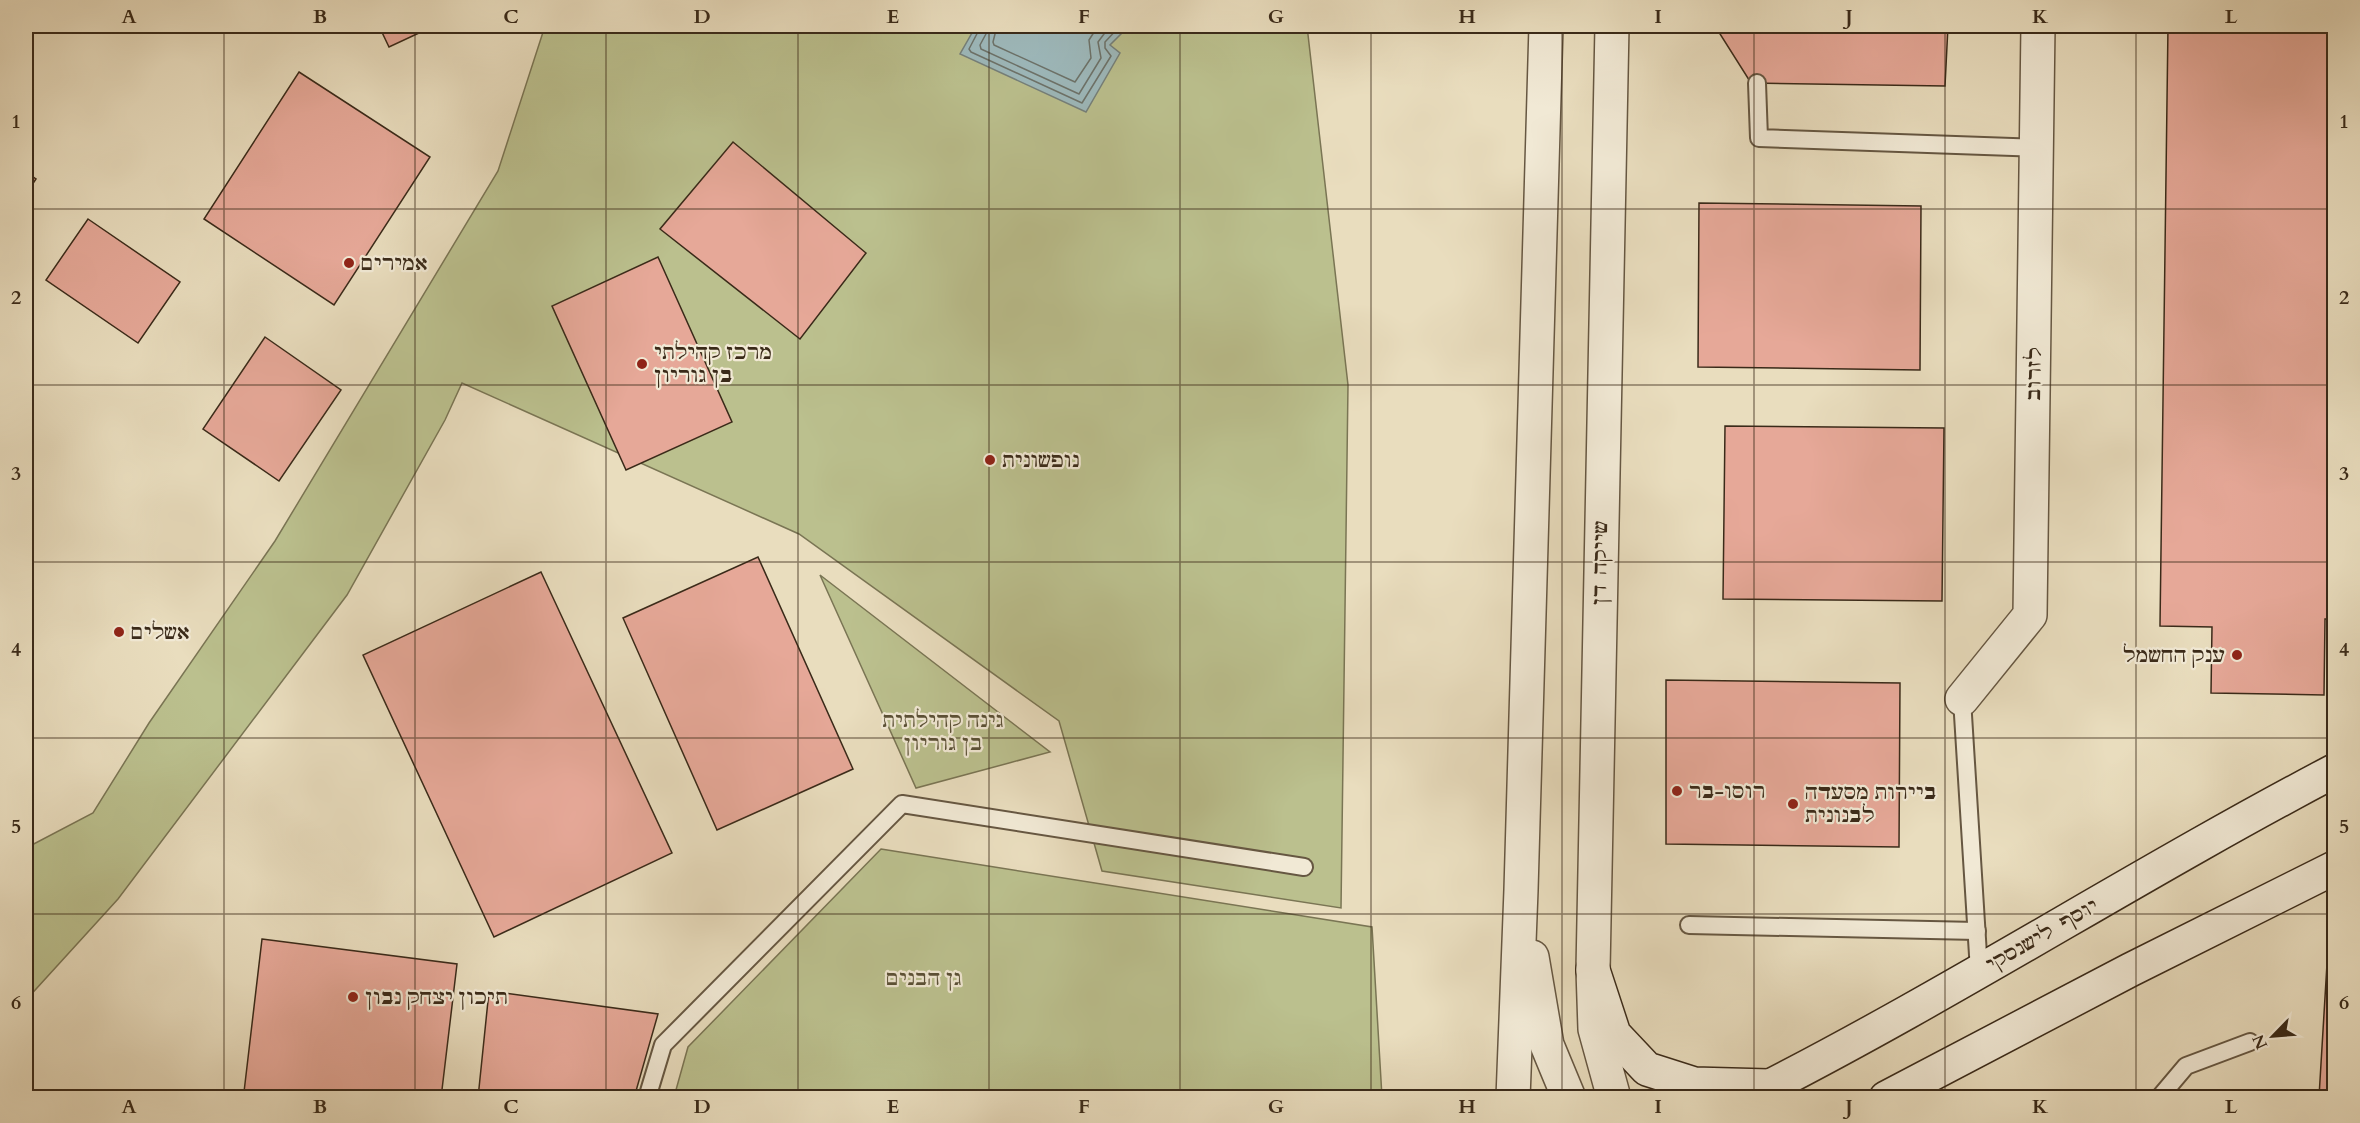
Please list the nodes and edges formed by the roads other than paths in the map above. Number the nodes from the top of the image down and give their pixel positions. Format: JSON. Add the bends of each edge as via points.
{"nodes":[{"id":1,"x":1546,"y":26,"type":"edge"},
{"id":2,"x":1612,"y":26,"type":"edge"},
{"id":3,"x":2038,"y":26,"type":"edge"},
{"id":4,"x":1757,"y":83,"type":"dead end"},
{"id":5,"x":2038,"y":148,"type":"junction"},
{"id":6,"x":1962,"y":699,"type":"joint"},
{"id":7,"x":2334,"y":771,"type":"edge"},
{"id":8,"x":1304,"y":867,"type":"dead end"},
{"id":9,"x":2334,"y":868,"type":"edge"},
{"id":10,"x":1521,"y":890,"type":"junction"},
{"id":11,"x":1689,"y":924,"type":"dead end"},
{"id":12,"x":1977,"y":931,"type":"junction"},
{"id":13,"x":1593,"y":970,"type":"junction"},
{"id":14,"x":1979,"y":971,"type":"junction"},
{"id":15,"x":2250,"y":1042,"type":"dead end"},
{"id":16,"x":1758,"y":1092,"type":"edge"},
{"id":17,"x":647,"y":1098,"type":"edge"},
{"id":18,"x":1513,"y":1098,"type":"edge"},
{"id":19,"x":1569,"y":1098,"type":"edge"},
{"id":20,"x":1614,"y":1098,"type":"edge"},
{"id":21,"x":1886,"y":1098,"type":"edge"},
{"id":22,"x":2159,"y":1098,"type":"edge"}],
"edges":[{"from":1,"to":10,"type":"street"},
{"from":2,"to":13,"type":"street","name":"שייקה דן"},
{"from":3,"to":5,"type":"street","name":"לזרוב"},
{"from":4,"to":5,"type":"lane","via":[[1759,138]]},
{"from":5,"to":6,"type":"street","name":"לזרוב","via":[[2030,615]]},
{"from":6,"to":12,"type":"lane"},
{"from":7,"to":14,"type":"street","name":"יוסף לישנסקי"},
{"from":8,"to":17,"type":"lane","via":[[902,804],[663,1045]]},
{"from":9,"to":21,"type":"street"},
{"from":10,"to":18,"type":"street"},
{"from":10,"to":19,"type":"street","via":[[1547,1045]]},
{"from":11,"to":12,"type":"lane"},
{"from":12,"to":14,"type":"lane"},
{"from":13,"to":16,"type":"street","via":[[1614,1034],[1647,1069],[1694,1084]]},
{"from":13,"to":20,"type":"street","name":"שייקה דן","via":[[1594,1029]]},
{"from":14,"to":16,"type":"street","name":"יוסף לישנסקי"},
{"from":15,"to":22,"type":"lane","via":[[2186,1066]]}]}
